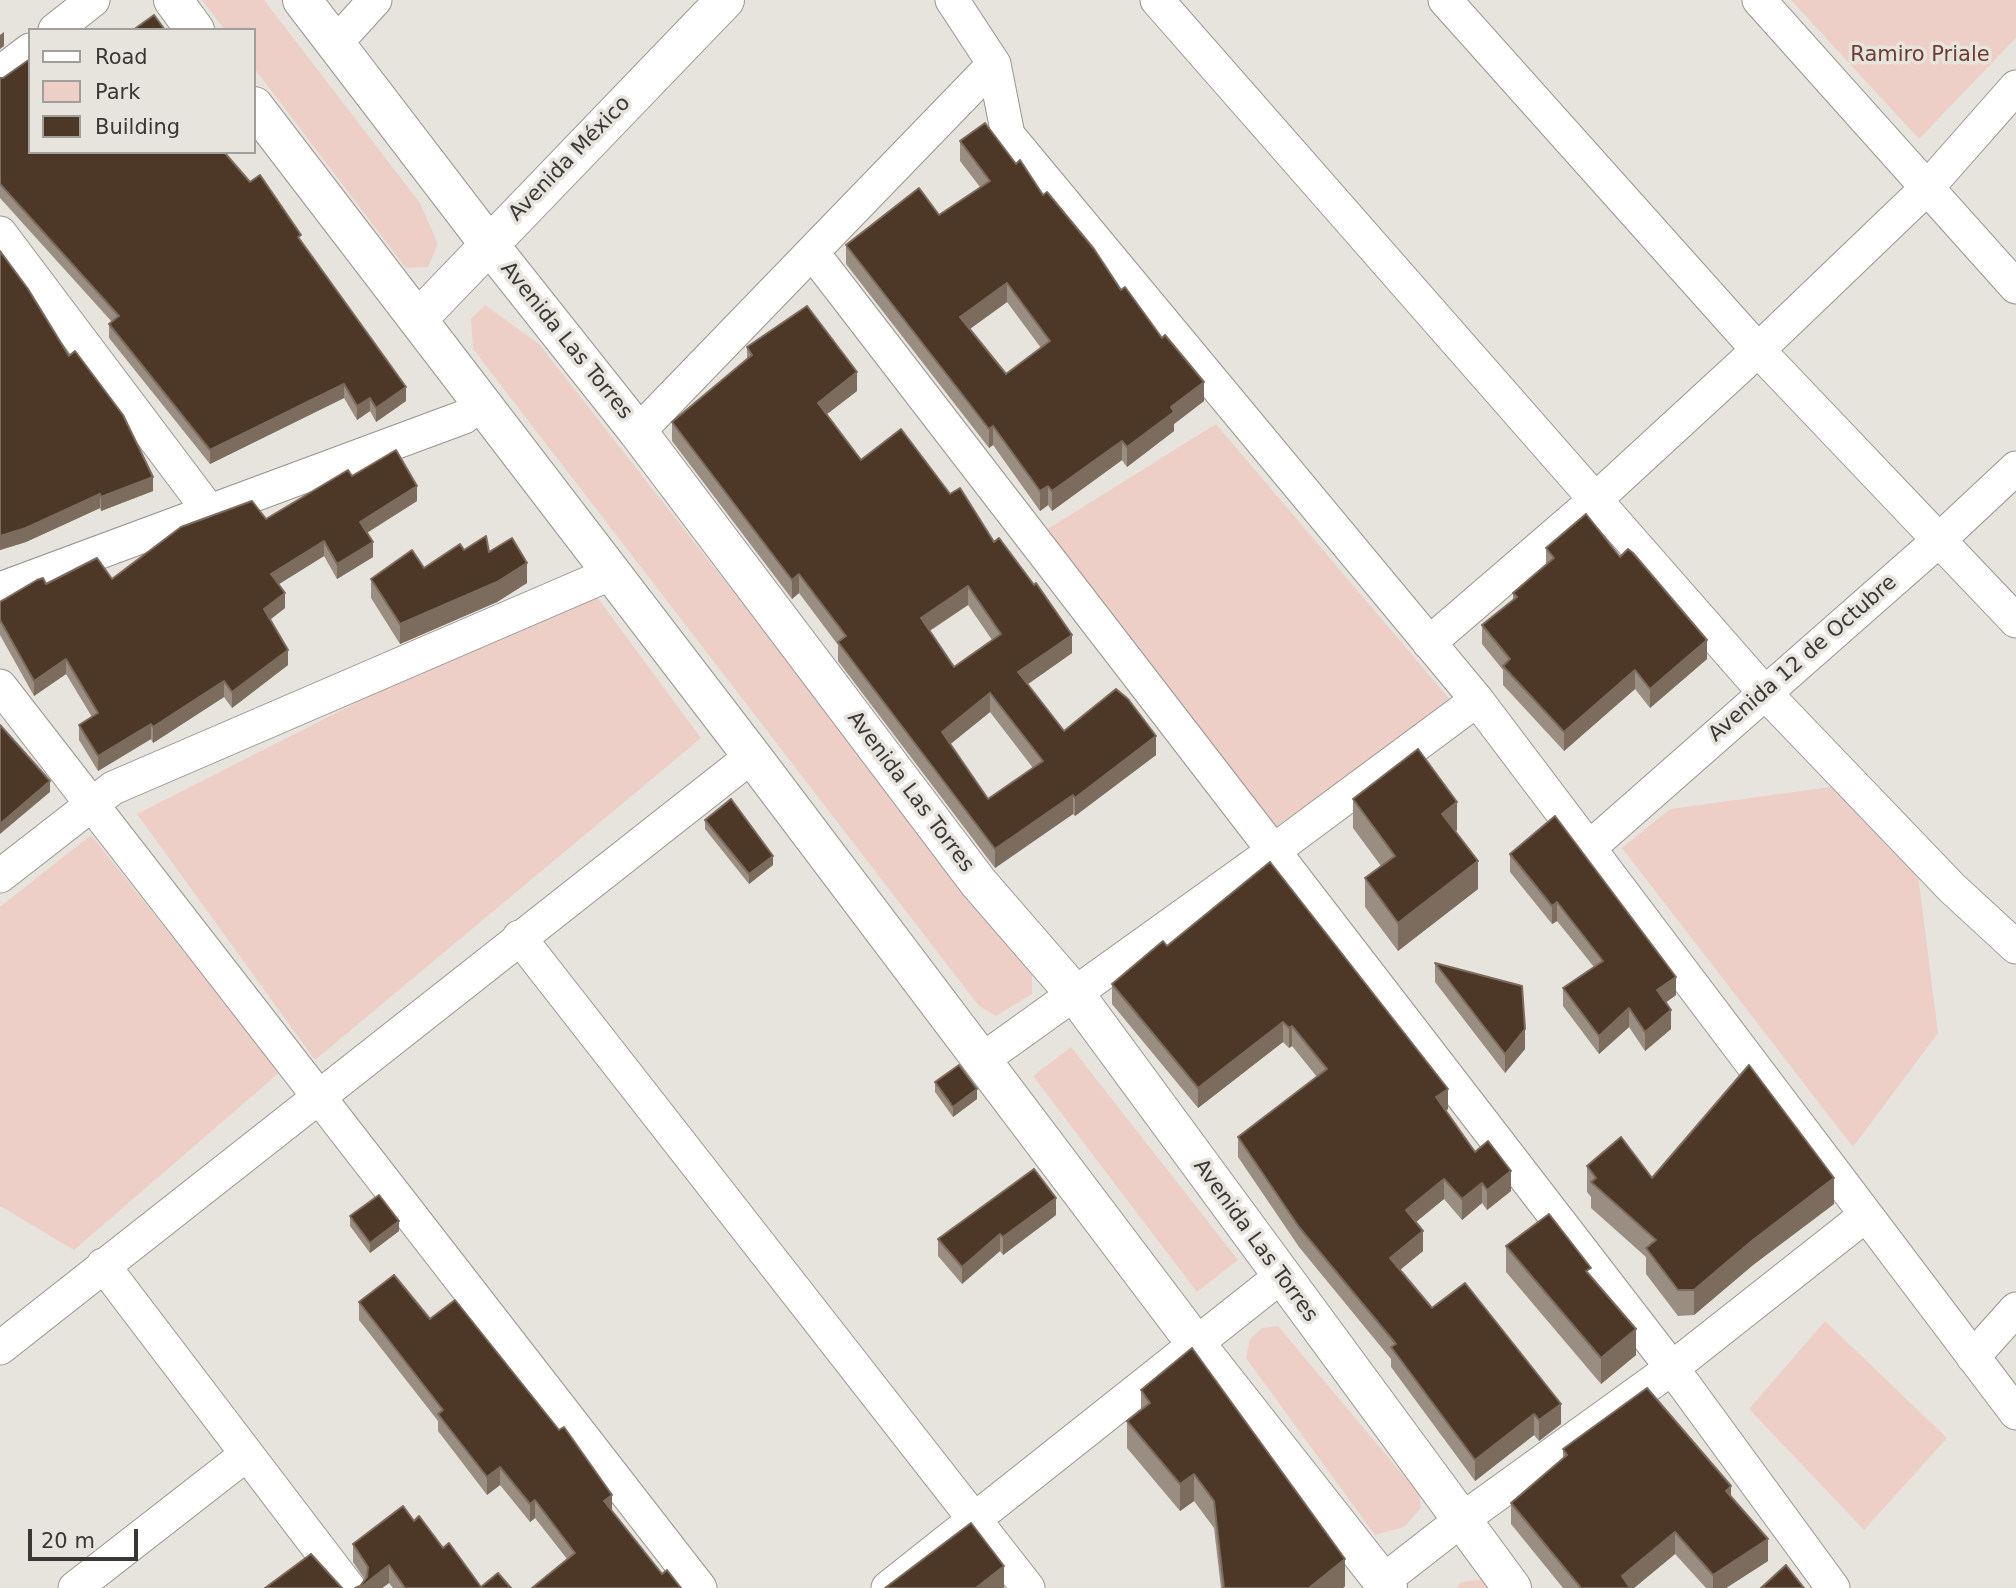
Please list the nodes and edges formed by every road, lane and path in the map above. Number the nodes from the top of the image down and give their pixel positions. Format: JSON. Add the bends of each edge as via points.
{"nodes":[{"id":1,"x":93,"y":0,"type":"edge"},
{"id":2,"x":173,"y":0,"type":"edge"},
{"id":3,"x":302,"y":0,"type":"edge"},
{"id":4,"x":375,"y":0,"type":"edge"},
{"id":5,"x":724,"y":0,"type":"edge"},
{"id":6,"x":952,"y":0,"type":"edge"},
{"id":7,"x":1157,"y":0,"type":"edge"},
{"id":8,"x":1445,"y":0,"type":"edge"},
{"id":9,"x":1759,"y":0,"type":"edge"},
{"id":10,"x":58,"y":28,"type":"edge"},
{"id":11,"x":194,"y":28,"type":"edge"},
{"id":12,"x":335,"y":44,"type":"junction"},
{"id":13,"x":28,"y":52,"type":"edge"},
{"id":14,"x":994,"y":64,"type":"junction"},
{"id":15,"x":0,"y":73,"type":"edge"},
{"id":16,"x":2016,"y":87,"type":"edge"},
{"id":17,"x":256,"y":109,"type":"edge"},
{"id":18,"x":1927,"y":188,"type":"junction"},
{"id":19,"x":0,"y":233,"type":"edge"},
{"id":20,"x":488,"y":243,"type":"junction"},
{"id":21,"x":812,"y":252,"type":"junction"},
{"id":22,"x":2016,"y":287,"type":"edge"},
{"id":23,"x":418,"y":319,"type":"junction"},
{"id":24,"x":1758,"y":349,"type":"junction"},
{"id":25,"x":482,"y":403,"type":"junction"},
{"id":26,"x":638,"y":432,"type":"junction"},
{"id":27,"x":2016,"y":468,"type":"edge"},
{"id":28,"x":1595,"y":500,"type":"junction"},
{"id":29,"x":210,"y":512,"type":"junction"},
{"id":30,"x":1938,"y":541,"type":"junction"},
{"id":31,"x":612,"y":573,"type":"junction"},
{"id":32,"x":0,"y":589,"type":"edge"},
{"id":33,"x":2016,"y":621,"type":"edge"},
{"id":34,"x":1429,"y":643,"type":"junction"},
{"id":35,"x":0,"y":686,"type":"edge"},
{"id":36,"x":1765,"y":694,"type":"junction"},
{"id":37,"x":1477,"y":701,"type":"junction"},
{"id":38,"x":752,"y":756,"type":"junction"},
{"id":39,"x":91,"y":803,"type":"junction"},
{"id":40,"x":1589,"y":848,"type":"junction"},
{"id":41,"x":1272,"y":852,"type":"junction"},
{"id":42,"x":0,"y":876,"type":"edge"},
{"id":43,"x":519,"y":937,"type":"junction"},
{"id":44,"x":2016,"y":947,"type":"edge"},
{"id":45,"x":1074,"y":994,"type":"junction"},
{"id":46,"x":982,"y":1060,"type":"junction"},
{"id":47,"x":318,"y":1097,"type":"junction"},
{"id":48,"x":1866,"y":1215,"type":"junction"},
{"id":49,"x":103,"y":1265,"type":"junction"},
{"id":50,"x":1280,"y":1276,"type":"junction"},
{"id":51,"x":2016,"y":1309,"type":"edge"},
{"id":52,"x":1196,"y":1343,"type":"junction"},
{"id":53,"x":0,"y":1348,"type":"edge"},
{"id":54,"x":1973,"y":1357,"type":"junction"},
{"id":55,"x":1672,"y":1368,"type":"junction"},
{"id":56,"x":2016,"y":1413,"type":"edge"},
{"id":57,"x":247,"y":1454,"type":"junction"},
{"id":58,"x":974,"y":1518,"type":"junction"},
{"id":59,"x":1460,"y":1521,"type":"junction"},
{"id":60,"x":1384,"y":1586,"type":"edge"},
{"id":61,"x":75,"y":1588,"type":"edge"},
{"id":62,"x":349,"y":1588,"type":"edge"},
{"id":63,"x":700,"y":1588,"type":"edge"},
{"id":64,"x":888,"y":1588,"type":"edge"},
{"id":65,"x":1028,"y":1588,"type":"edge"},
{"id":66,"x":1512,"y":1588,"type":"edge"},
{"id":67,"x":1833,"y":1588,"type":"edge"}],
"edges":[{"from":1,"to":10,"type":"street"},
{"from":2,"to":11,"type":"street"},
{"from":3,"to":12,"type":"street","name":"Avenida Las Torres"},
{"from":4,"to":12,"type":"street"},
{"from":5,"to":20,"type":"street","name":"Avenida México"},
{"from":6,"to":14,"type":"street"},
{"from":7,"to":28,"type":"street"},
{"from":8,"to":24,"type":"street"},
{"from":9,"to":18,"type":"street"},
{"from":12,"to":20,"type":"street","name":"Avenida Las Torres"},
{"from":13,"to":15,"type":"street"},
{"from":14,"to":21,"type":"street"},
{"from":14,"to":34,"type":"street","via":[[1008,135]]},
{"from":16,"to":18,"type":"street"},
{"from":17,"to":23,"type":"street"},
{"from":18,"to":22,"type":"street"},
{"from":18,"to":24,"type":"street"},
{"from":19,"to":29,"type":"street"},
{"from":20,"to":23,"type":"street","name":"Avenida México"},
{"from":20,"to":26,"type":"street","name":"Avenida Las Torres"},
{"from":21,"to":26,"type":"street"},
{"from":21,"to":41,"type":"street"},
{"from":23,"to":25,"type":"street"},
{"from":24,"to":28,"type":"street"},
{"from":24,"to":30,"type":"street"},
{"from":25,"to":29,"type":"street","via":[[464,417]]},
{"from":25,"to":31,"type":"street"},
{"from":26,"to":45,"type":"street","name":"Avenida Las Torres","via":[[978,881]]},
{"from":27,"to":30,"type":"street","name":"Avenida 12 de Octubre"},
{"from":28,"to":34,"type":"street"},
{"from":28,"to":36,"type":"street"},
{"from":29,"to":32,"type":"street"},
{"from":30,"to":33,"type":"street"},
{"from":30,"to":36,"type":"street","name":"Avenida 12 de Octubre"},
{"from":31,"to":38,"type":"street"},
{"from":31,"to":39,"type":"street","via":[[113,788]]},
{"from":34,"to":37,"type":"street"},
{"from":35,"to":39,"type":"street"},
{"from":36,"to":40,"type":"street","name":"Avenida 12 de Octubre"},
{"from":36,"to":44,"type":"street","via":[[1952,888]]},
{"from":37,"to":40,"type":"street"},
{"from":37,"to":41,"type":"street"},
{"from":38,"to":43,"type":"street"},
{"from":38,"to":46,"type":"street"},
{"from":39,"to":42,"type":"street"},
{"from":39,"to":47,"type":"street"},
{"from":40,"to":48,"type":"street"},
{"from":41,"to":45,"type":"street"},
{"from":41,"to":55,"type":"street"},
{"from":43,"to":47,"type":"street"},
{"from":43,"to":58,"type":"street"},
{"from":45,"to":46,"type":"street"},
{"from":45,"to":50,"type":"street","name":"Avenida Las Torres"},
{"from":46,"to":52,"type":"street"},
{"from":47,"to":49,"type":"street"},
{"from":47,"to":63,"type":"street"},
{"from":48,"to":54,"type":"street"},
{"from":48,"to":55,"type":"street"},
{"from":49,"to":53,"type":"street"},
{"from":49,"to":57,"type":"street"},
{"from":50,"to":52,"type":"street"},
{"from":50,"to":59,"type":"street","name":"Avenida Las Torres"},
{"from":51,"to":54,"type":"street"},
{"from":52,"to":58,"type":"street"},
{"from":52,"to":60,"type":"street"},
{"from":54,"to":56,"type":"street"},
{"from":55,"to":59,"type":"street"},
{"from":55,"to":67,"type":"street"},
{"from":57,"to":61,"type":"street"},
{"from":57,"to":62,"type":"street"},
{"from":58,"to":64,"type":"street"},
{"from":58,"to":65,"type":"street"},
{"from":59,"to":60,"type":"street"},
{"from":59,"to":66,"type":"street","name":"Avenida Las Torres"}]}
